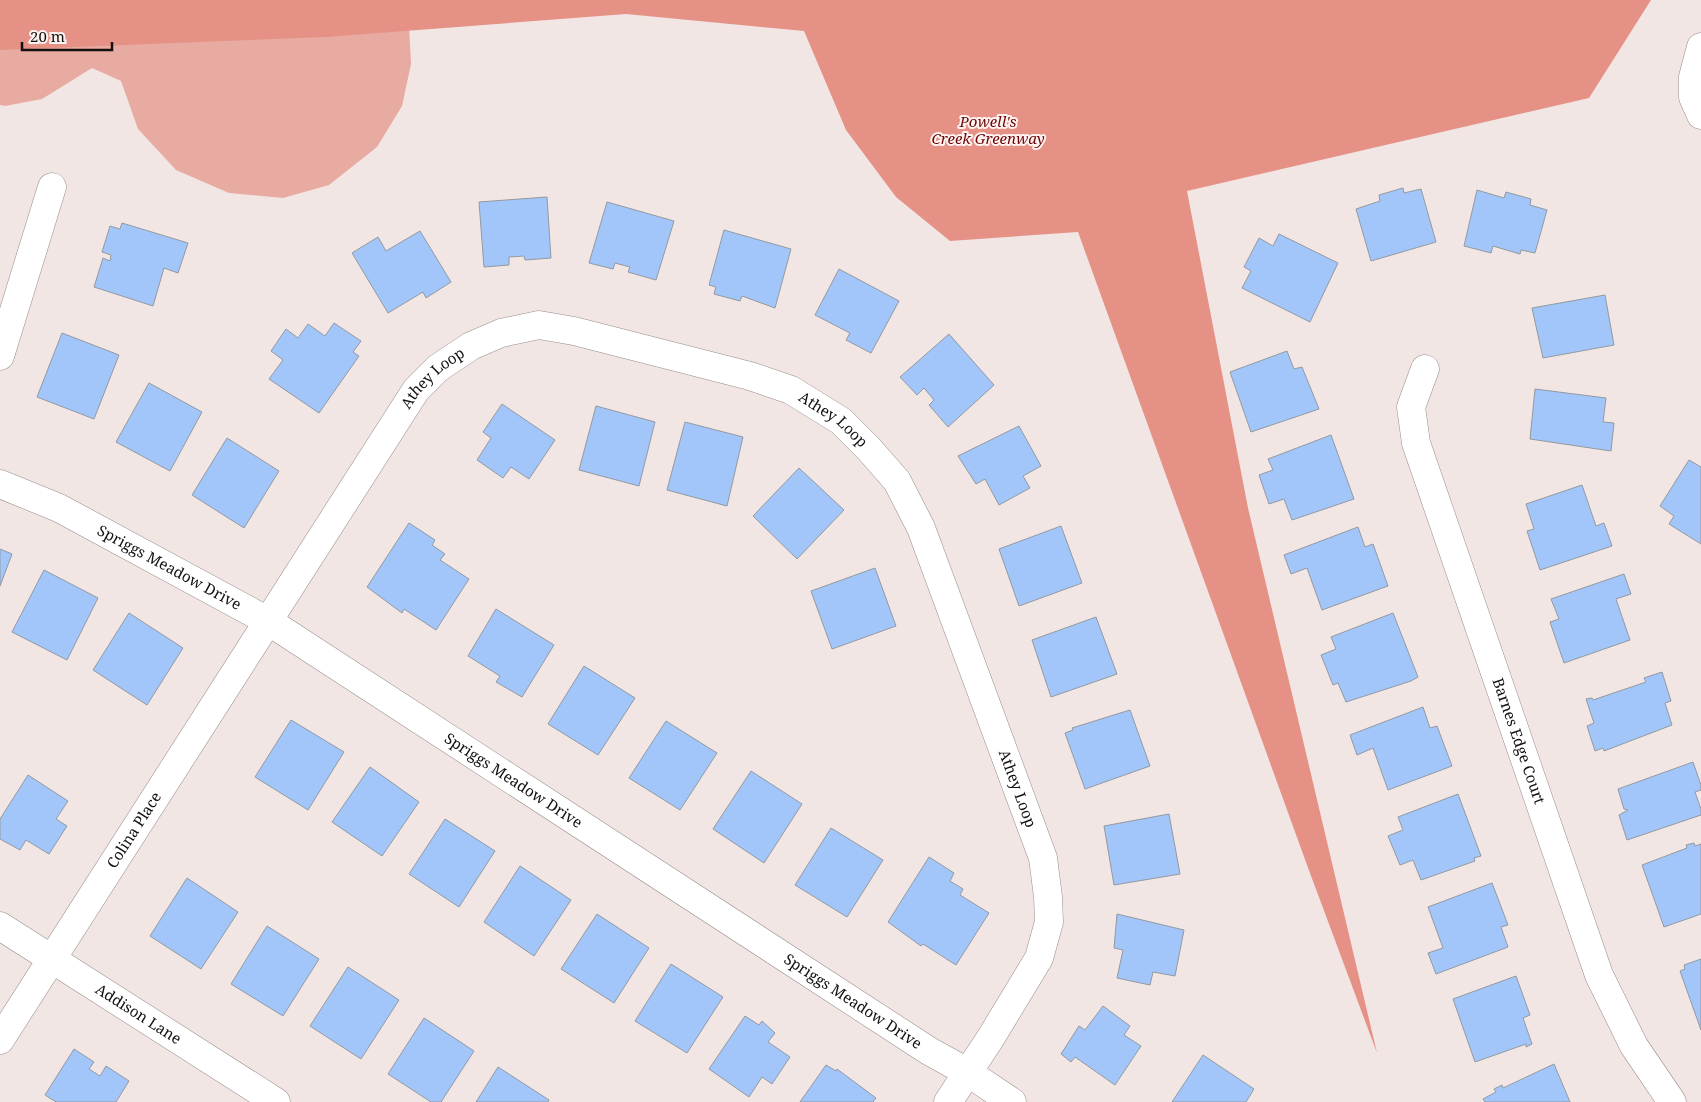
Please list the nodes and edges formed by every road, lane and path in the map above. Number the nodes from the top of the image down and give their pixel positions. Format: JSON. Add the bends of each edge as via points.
{"nodes":[{"id":1,"x":1701,"y":46,"type":"edge"},
{"id":2,"x":1701,"y":115,"type":"edge"},
{"id":3,"x":52,"y":188,"type":"dead end"},
{"id":4,"x":0,"y":356,"type":"edge"},
{"id":5,"x":1425,"y":369,"type":"dead end"},
{"id":6,"x":0,"y":484,"type":"edge"},
{"id":7,"x":268,"y":621,"type":"junction"},
{"id":8,"x":0,"y":926,"type":"edge"},
{"id":9,"x":52,"y":959,"type":"junction"},
{"id":10,"x":0,"y":1040,"type":"edge"},
{"id":11,"x":967,"y":1072,"type":"junction"},
{"id":12,"x":276,"y":1102,"type":"edge"},
{"id":13,"x":948,"y":1102,"type":"edge"},
{"id":14,"x":1012,"y":1102,"type":"edge"},
{"id":15,"x":1672,"y":1102,"type":"edge"}],
"edges":[{"from":1,"to":2,"type":"street","via":[[1693,76],[1693,97]]},
{"from":3,"to":4,"type":"street"},
{"from":5,"to":15,"type":"street","name":"Barnes Edge Court","via":[[1411,407],[1416,443],[1598,975],[1634,1046]]},
{"from":6,"to":7,"type":"street","name":"Spriggs Meadow Drive","via":[[58,508]]},
{"from":7,"to":9,"type":"street","name":"Colina Place"},
{"from":7,"to":11,"type":"street","name":"Spriggs Meadow Drive","via":[[929,1051]]},
{"from":7,"to":11,"type":"street","name":"Athey Loop","via":[[416,390],[438,368],[471,346],[501,334],[539,325],[574,331],[791,390],[841,421],[896,481],[921,528],[1043,858],[1049,922],[1039,958]]},
{"from":8,"to":9,"type":"street","name":"Addison Lane"},
{"from":9,"to":10,"type":"street","name":"Colina Place"},
{"from":9,"to":12,"type":"street","name":"Addison Lane"},
{"from":11,"to":13,"type":"street","name":"Athey Loop"},
{"from":11,"to":14,"type":"street","name":"Spriggs Meadow Drive"}]}
